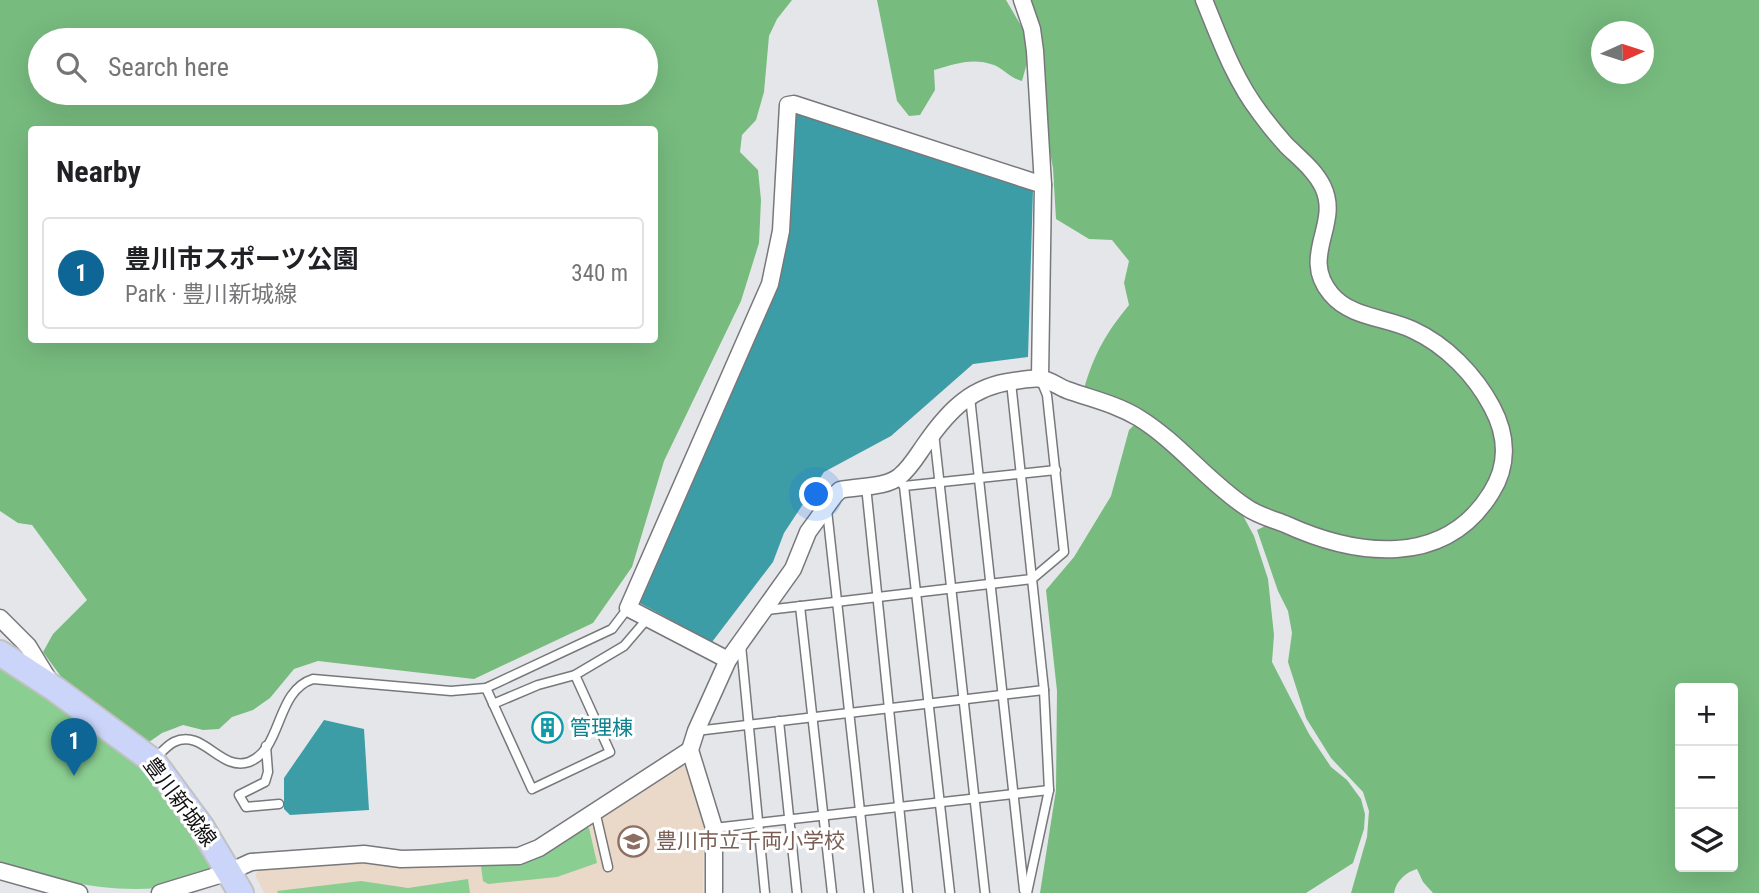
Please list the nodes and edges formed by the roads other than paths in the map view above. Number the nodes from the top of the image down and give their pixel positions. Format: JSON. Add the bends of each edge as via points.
{"nodes":[{"id":1,"x":1022,"y":0,"type":"edge"},
{"id":2,"x":1204,"y":0,"type":"edge"},
{"id":3,"x":1043,"y":186,"type":"junction"},
{"id":4,"x":1040,"y":378,"type":"junction"},
{"id":5,"x":1011,"y":382,"type":"junction"},
{"id":6,"x":970,"y":397,"type":"junction"},
{"id":7,"x":934,"y":431,"type":"junction"},
{"id":8,"x":1056,"y":470,"type":"junction"},
{"id":9,"x":1021,"y":474,"type":"junction"},
{"id":10,"x":979,"y":478,"type":"junction"},
{"id":11,"x":900,"y":482,"type":"junction"},
{"id":12,"x":940,"y":482,"type":"junction"},
{"id":13,"x":866,"y":486,"type":"junction"},
{"id":14,"x":827,"y":505,"type":"junction"},
{"id":15,"x":1032,"y":579,"type":"junction"},
{"id":16,"x":991,"y":584,"type":"junction"},
{"id":17,"x":951,"y":588,"type":"junction"},
{"id":18,"x":916,"y":592,"type":"junction"},
{"id":19,"x":877,"y":597,"type":"junction"},
{"id":20,"x":837,"y":602,"type":"junction"},
{"id":21,"x":800,"y":606,"type":"junction"},
{"id":22,"x":628,"y":608,"type":"junction"},
{"id":23,"x":764,"y":610,"type":"junction"},
{"id":24,"x":0,"y":618,"type":"edge"},
{"id":25,"x":648,"y":618,"type":"junction"},
{"id":26,"x":741,"y":642,"type":"junction"},
{"id":27,"x":0,"y":653,"type":"edge"},
{"id":28,"x":728,"y":660,"type":"junction"},
{"id":29,"x":575,"y":676,"type":"junction"},
{"id":30,"x":486,"y":688,"type":"junction"},
{"id":31,"x":55,"y":689,"type":"junction"},
{"id":32,"x":1044,"y":690,"type":"junction"},
{"id":33,"x":1002,"y":695,"type":"junction"},
{"id":34,"x":964,"y":699,"type":"junction"},
{"id":35,"x":929,"y":703,"type":"junction"},
{"id":36,"x":493,"y":704,"type":"junction"},
{"id":37,"x":889,"y":708,"type":"junction"},
{"id":38,"x":849,"y":713,"type":"junction"},
{"id":39,"x":812,"y":717,"type":"junction"},
{"id":40,"x":779,"y":721,"type":"junction"},
{"id":41,"x":749,"y":725,"type":"junction"},
{"id":42,"x":696,"y":731,"type":"junction"},
{"id":43,"x":266,"y":746,"type":"junction"},
{"id":44,"x":690,"y":750,"type":"junction"},
{"id":45,"x":153,"y":761,"type":"junction"},
{"id":46,"x":1049,"y":790,"type":"junction"},
{"id":47,"x":1013,"y":794,"type":"junction"},
{"id":48,"x":975,"y":798,"type":"junction"},
{"id":49,"x":940,"y":802,"type":"junction"},
{"id":50,"x":279,"y":804,"type":"dead end"},
{"id":51,"x":899,"y":807,"type":"junction"},
{"id":52,"x":595,"y":811,"type":"junction"},
{"id":53,"x":860,"y":811,"type":"junction"},
{"id":54,"x":824,"y":816,"type":"junction"},
{"id":55,"x":789,"y":819,"type":"junction"},
{"id":56,"x":758,"y":823,"type":"junction"},
{"id":57,"x":714,"y":828,"type":"junction"},
{"id":58,"x":608,"y":867,"type":"dead end"},
{"id":59,"x":0,"y":870,"type":"edge"},
{"id":60,"x":235,"y":882,"type":"edge"},
{"id":61,"x":72,"y":893,"type":"edge"},
{"id":62,"x":79,"y":893,"type":"edge"},
{"id":63,"x":160,"y":893,"type":"edge"},
{"id":64,"x":714,"y":893,"type":"edge"},
{"id":65,"x":765,"y":893,"type":"edge"},
{"id":66,"x":797,"y":893,"type":"edge"},
{"id":67,"x":832,"y":893,"type":"edge"},
{"id":68,"x":869,"y":893,"type":"edge"},
{"id":69,"x":908,"y":893,"type":"edge"},
{"id":70,"x":950,"y":893,"type":"edge"},
{"id":71,"x":985,"y":893,"type":"edge"},
{"id":72,"x":1026,"y":893,"type":"edge"}],
"edges":[{"from":1,"to":3,"type":"street","via":[[1035,51]]},
{"from":2,"to":4,"type":"street","via":[[1235,74],[1257,110],[1323,186],[1328,209],[1317,256],[1321,280],[1346,307],[1413,330],[1447,351],[1466,370],[1499,421],[1504,454],[1499,480],[1489,497],[1446,537],[1425,545],[1353,547],[1318,539],[1247,508],[1140,419],[1107,401]]},
{"from":3,"to":4,"type":"street"},
{"from":3,"to":22,"type":"street","via":[[788,105],[781,231],[770,284]]},
{"from":4,"to":5,"type":"street"},
{"from":4,"to":8,"type":"lane","via":[[1047,395]]},
{"from":5,"to":6,"type":"street","via":[[990,384]]},
{"from":5,"to":9,"type":"lane"},
{"from":6,"to":7,"type":"street","via":[[950,411]]},
{"from":6,"to":10,"type":"lane"},
{"from":7,"to":11,"type":"street"},
{"from":7,"to":12,"type":"lane"},
{"from":8,"to":9,"type":"lane"},
{"from":8,"to":15,"type":"lane","via":[[1064,552]]},
{"from":9,"to":10,"type":"lane"},
{"from":9,"to":15,"type":"lane"},
{"from":10,"to":12,"type":"lane"},
{"from":10,"to":16,"type":"lane"},
{"from":11,"to":12,"type":"lane"},
{"from":11,"to":13,"type":"street"},
{"from":11,"to":18,"type":"lane"},
{"from":12,"to":17,"type":"lane"},
{"from":13,"to":14,"type":"street","via":[[840,491]]},
{"from":13,"to":19,"type":"lane"},
{"from":14,"to":20,"type":"lane"},
{"from":14,"to":23,"type":"street","via":[[808,532],[793,569]]},
{"from":15,"to":16,"type":"lane"},
{"from":15,"to":32,"type":"lane"},
{"from":16,"to":17,"type":"lane"},
{"from":16,"to":33,"type":"lane"},
{"from":17,"to":18,"type":"lane"},
{"from":17,"to":34,"type":"lane"},
{"from":18,"to":19,"type":"lane"},
{"from":18,"to":35,"type":"lane"},
{"from":19,"to":20,"type":"lane"},
{"from":19,"to":37,"type":"lane"},
{"from":20,"to":21,"type":"lane"},
{"from":20,"to":38,"type":"lane"},
{"from":21,"to":23,"type":"lane"},
{"from":21,"to":39,"type":"lane"},
{"from":22,"to":25,"type":"street"},
{"from":22,"to":30,"type":"lane","via":[[612,629]]},
{"from":23,"to":26,"type":"street"},
{"from":24,"to":31,"type":"street","via":[[28,646]]},
{"from":25,"to":28,"type":"street"},
{"from":25,"to":29,"type":"lane","via":[[624,646]]},
{"from":26,"to":28,"type":"street"},
{"from":26,"to":41,"type":"lane"},
{"from":27,"to":31,"type":"main road","name":"豊川新城線"},
{"from":28,"to":42,"type":"street"},
{"from":29,"to":36,"type":"lane"},
{"from":29,"to":36,"type":"lane","via":[[610,752],[532,789]]},
{"from":30,"to":36,"type":"lane"},
{"from":30,"to":43,"type":"lane","via":[[451,691],[313,679],[292,694]]},
{"from":31,"to":45,"type":"main road","name":"豊川新城線"},
{"from":32,"to":33,"type":"lane"},
{"from":32,"to":46,"type":"lane"},
{"from":33,"to":34,"type":"lane"},
{"from":33,"to":47,"type":"lane"},
{"from":34,"to":35,"type":"lane"},
{"from":34,"to":48,"type":"lane"},
{"from":35,"to":37,"type":"lane"},
{"from":35,"to":49,"type":"lane"},
{"from":37,"to":38,"type":"lane"},
{"from":37,"to":51,"type":"lane"},
{"from":38,"to":39,"type":"lane"},
{"from":38,"to":53,"type":"lane"},
{"from":39,"to":40,"type":"lane"},
{"from":39,"to":54,"type":"lane"},
{"from":40,"to":41,"type":"lane"},
{"from":40,"to":55,"type":"lane"},
{"from":41,"to":42,"type":"lane"},
{"from":41,"to":56,"type":"lane"},
{"from":42,"to":44,"type":"street"},
{"from":43,"to":45,"type":"lane","via":[[250,761],[236,763],[199,742],[180,740]]},
{"from":43,"to":50,"type":"lane","via":[[265,782],[239,795],[246,807]]},
{"from":44,"to":52,"type":"street"},
{"from":44,"to":57,"type":"street"},
{"from":45,"to":60,"type":"main road","name":"豊川新城線"},
{"from":46,"to":47,"type":"lane"},
{"from":46,"to":72,"type":"lane"},
{"from":47,"to":48,"type":"lane"},
{"from":47,"to":72,"type":"lane"},
{"from":48,"to":49,"type":"lane"},
{"from":48,"to":71,"type":"lane"},
{"from":49,"to":51,"type":"lane"},
{"from":49,"to":70,"type":"lane"},
{"from":51,"to":53,"type":"lane"},
{"from":51,"to":69,"type":"lane"},
{"from":52,"to":58,"type":"lane"},
{"from":52,"to":60,"type":"street","via":[[519,856],[401,859],[364,854],[251,862]]},
{"from":53,"to":54,"type":"lane"},
{"from":53,"to":68,"type":"lane"},
{"from":54,"to":55,"type":"lane"},
{"from":54,"to":67,"type":"lane"},
{"from":55,"to":56,"type":"lane"},
{"from":55,"to":66,"type":"lane"},
{"from":56,"to":57,"type":"lane"},
{"from":56,"to":65,"type":"lane"},
{"from":57,"to":64,"type":"street"},
{"from":59,"to":61,"type":"street"},
{"from":60,"to":63,"type":"street"},
{"from":61,"to":62,"type":"street"}]}
